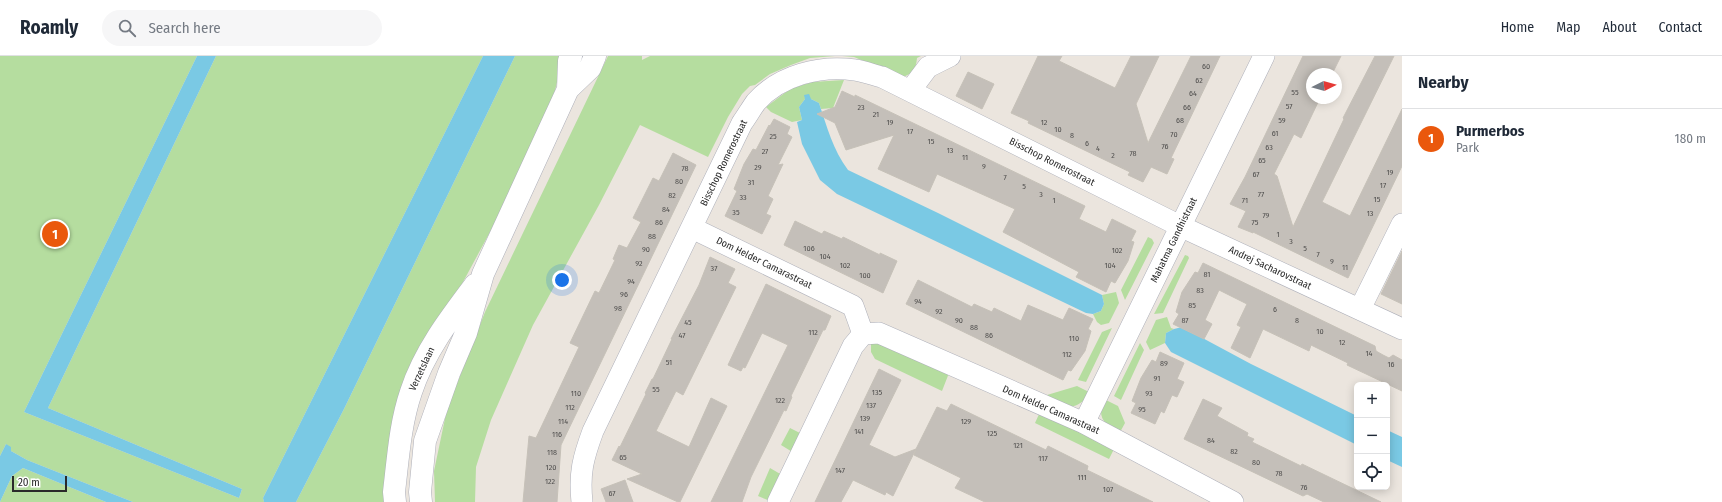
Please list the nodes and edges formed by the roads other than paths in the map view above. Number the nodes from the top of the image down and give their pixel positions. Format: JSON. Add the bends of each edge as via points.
{"nodes":[{"id":1,"x":571,"y":56,"type":"edge"},
{"id":2,"x":595,"y":56,"type":"edge"},
{"id":3,"x":950,"y":56,"type":"edge"},
{"id":4,"x":1264,"y":56,"type":"edge"},
{"id":5,"x":568,"y":89,"type":"junction"},
{"id":6,"x":910,"y":91,"type":"junction"},
{"id":7,"x":1402,"y":224,"type":"edge"},
{"id":8,"x":1180,"y":226,"type":"junction"},
{"id":9,"x":692,"y":228,"type":"junction"},
{"id":10,"x":483,"y":274,"type":"junction"},
{"id":11,"x":1360,"y":309,"type":"junction"},
{"id":12,"x":1402,"y":329,"type":"edge"},
{"id":13,"x":863,"y":334,"type":"junction"},
{"id":14,"x":1084,"y":423,"type":"junction"},
{"id":15,"x":395,"y":502,"type":"edge"},
{"id":16,"x":422,"y":502,"type":"edge"},
{"id":17,"x":582,"y":502,"type":"edge"},
{"id":18,"x":778,"y":502,"type":"edge"},
{"id":19,"x":1234,"y":502,"type":"edge"}],
"edges":[{"from":1,"to":5,"type":"main road","name":"Verzetslaan"},
{"from":2,"to":5,"type":"main road","name":"Verzetslaan","via":[[590,68]]},
{"from":3,"to":6,"type":"street","via":[[928,67]]},
{"from":4,"to":8,"type":"street","name":"Mahatma Gandhistraat"},
{"from":5,"to":10,"type":"main road","name":"Verzetslaan"},
{"from":6,"to":8,"type":"street","name":"Bisschop Romerostraat"},
{"from":6,"to":9,"type":"street","name":"Bisschop Romerostraat","via":[[882,77],[855,70],[830,69],[794,76],[774,87],[756,102],[742,123]]},
{"from":7,"to":11,"type":"street"},
{"from":8,"to":11,"type":"street","name":"Andrej Sacharovstraat"},
{"from":8,"to":14,"type":"street","name":"Mahatma Gandhistraat"},
{"from":9,"to":13,"type":"street","name":"Dom Helder Camarastraat","via":[[853,306]]},
{"from":9,"to":17,"type":"street","name":"Bisschop Romerostraat","via":[[593,431],[583,461],[580,481]]},
{"from":10,"to":15,"type":"main road","name":"Verzetslaan","via":[[446,324],[424,360],[411,392],[402,430]]},
{"from":10,"to":16,"type":"main road","name":"Verzetslaan","via":[[466,333],[425,441],[420,492]]},
{"from":11,"to":12,"type":"street","name":"Andrej Sacharovstraat"},
{"from":13,"to":14,"type":"street","name":"Dom Helder Camarastraat","via":[[878,333]]},
{"from":13,"to":18,"type":"street","via":[[853,346]]},
{"from":14,"to":19,"type":"street","name":"Dom Helder Camarastraat"}]}
